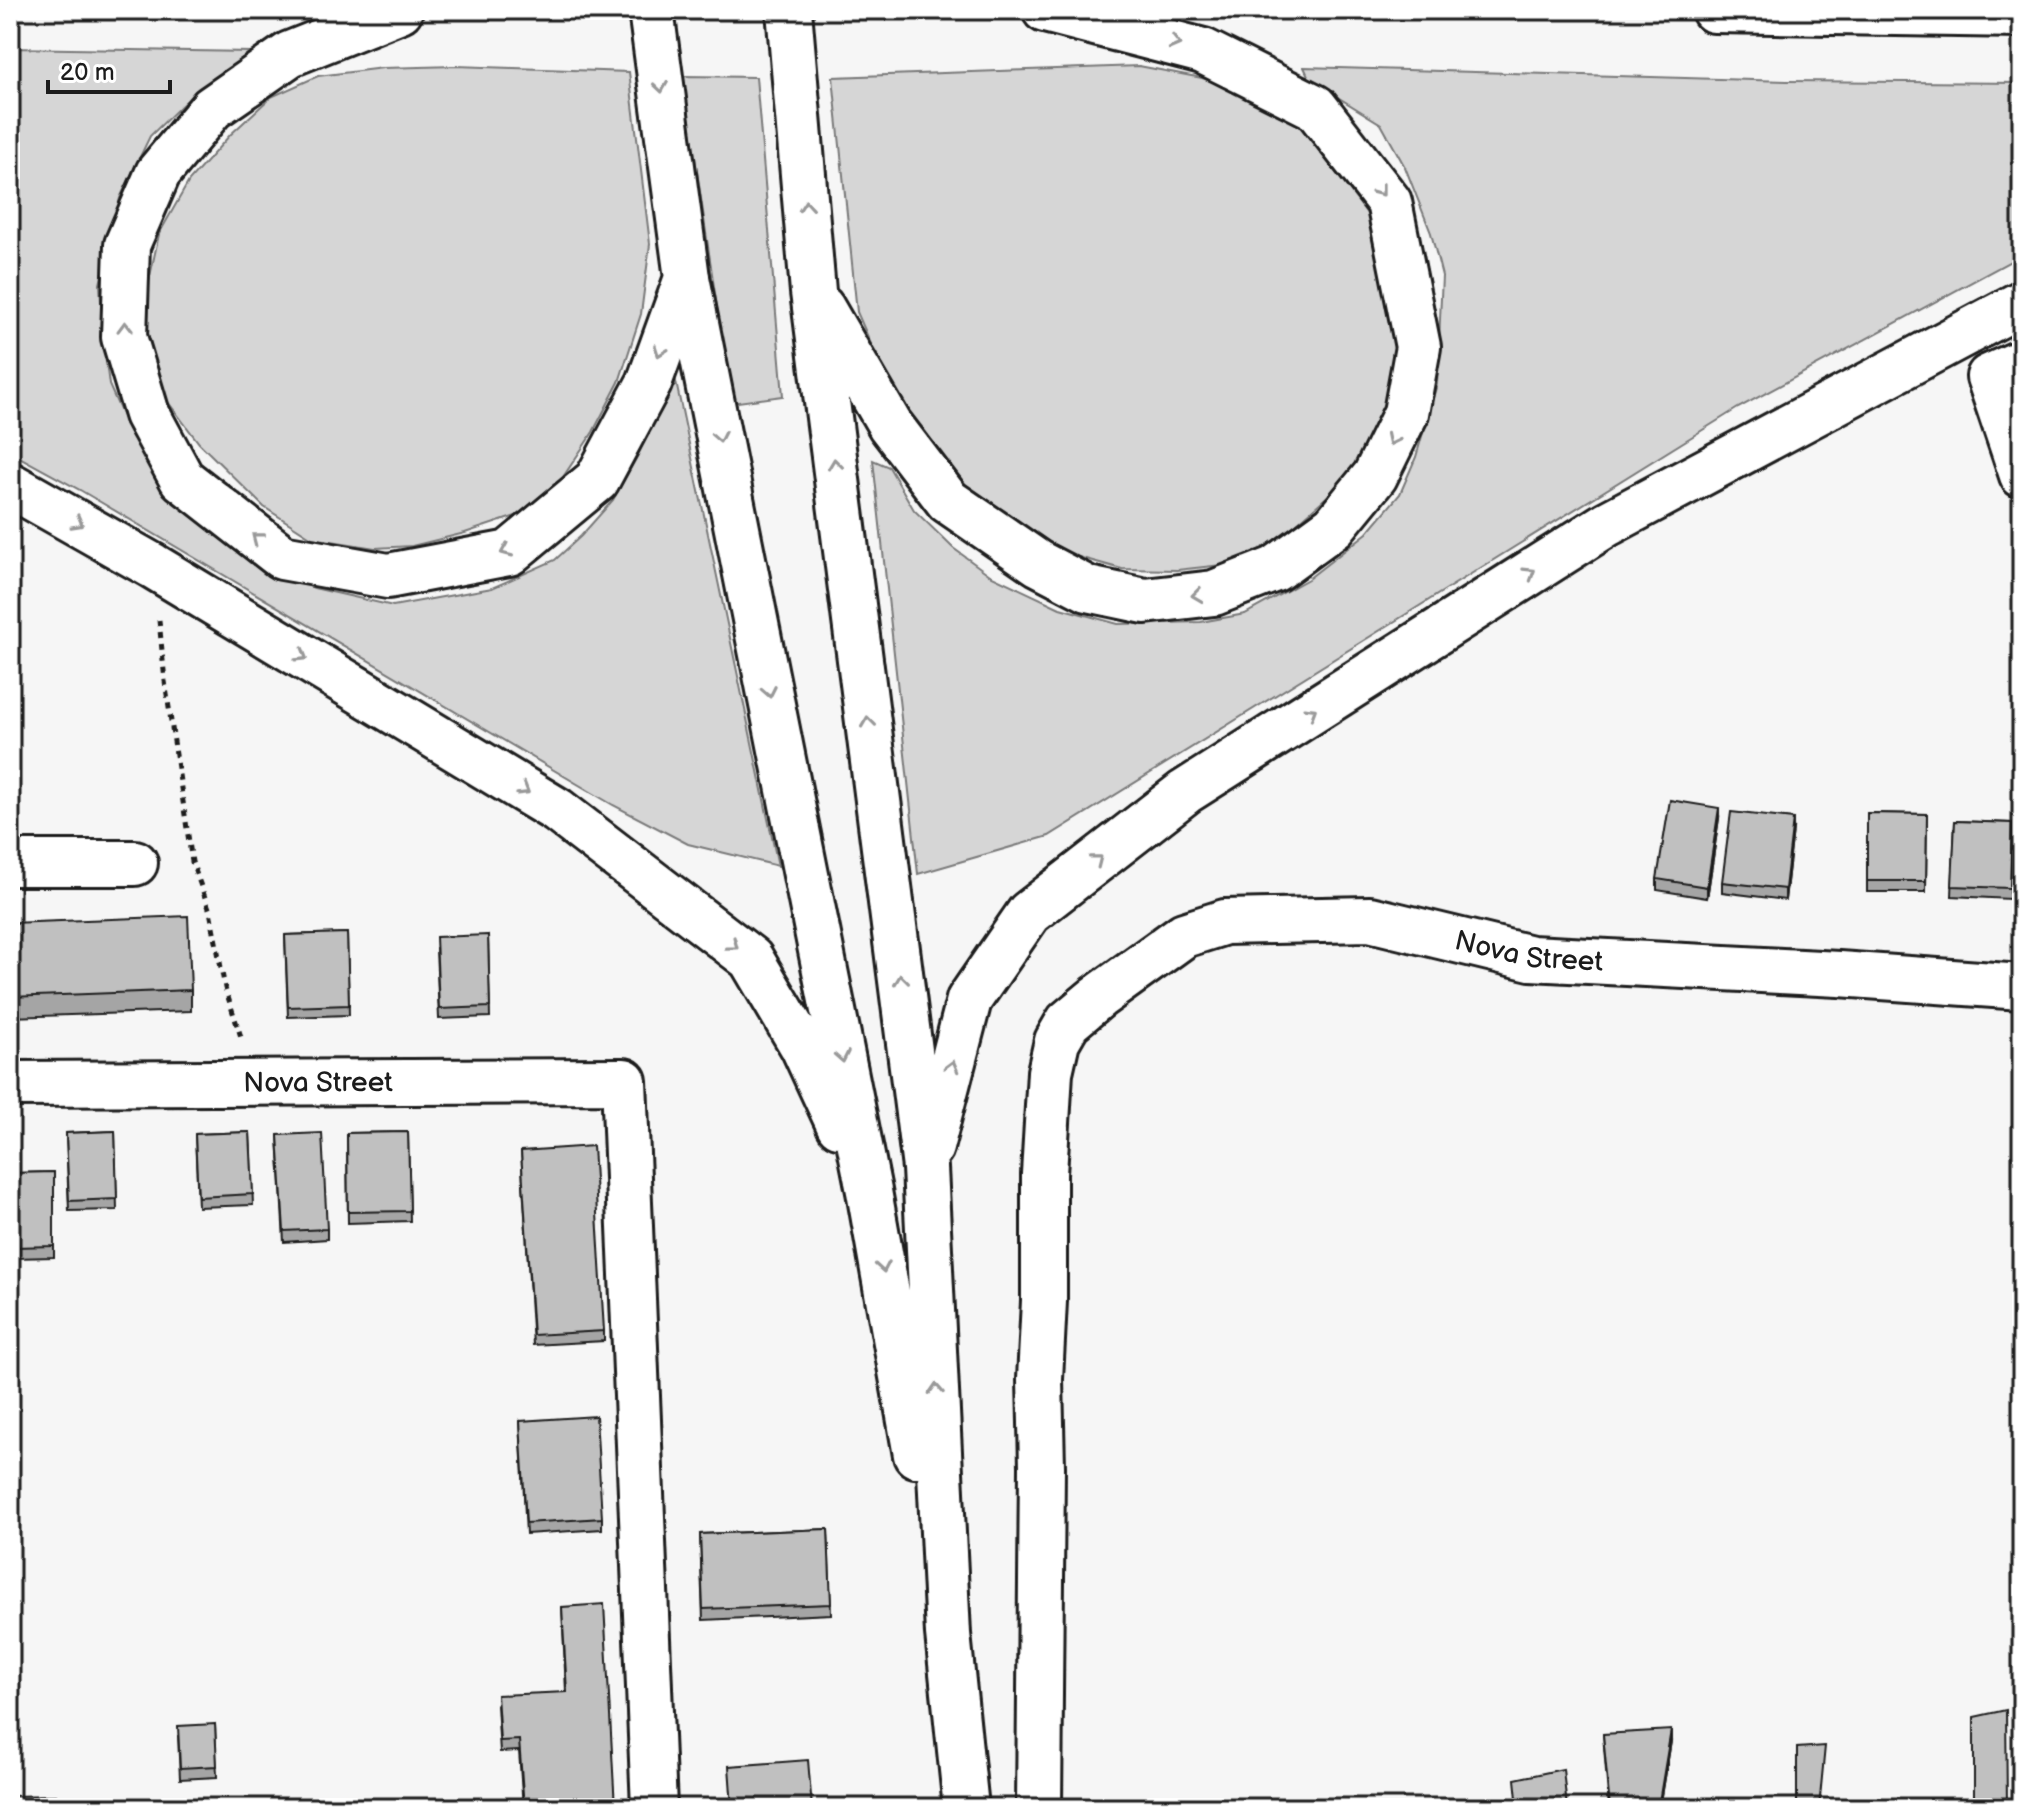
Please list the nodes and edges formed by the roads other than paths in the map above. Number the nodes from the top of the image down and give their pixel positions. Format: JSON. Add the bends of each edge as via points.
{"nodes":[{"id":1,"x":400,"y":10,"type":"edge"},
{"id":2,"x":651,"y":10,"type":"edge"},
{"id":3,"x":789,"y":10,"type":"edge"},
{"id":4,"x":1045,"y":10,"type":"edge"},
{"id":5,"x":1714,"y":10,"type":"edge"},
{"id":6,"x":2022,"y":15,"type":"edge"},
{"id":7,"x":687,"y":278,"type":"junction"},
{"id":8,"x":813,"y":292,"type":"junction"},
{"id":9,"x":2022,"y":303,"type":"edge"},
{"id":10,"x":2022,"y":362,"type":"edge"},
{"id":11,"x":2022,"y":475,"type":"edge"},
{"id":12,"x":10,"y":485,"type":"edge"},
{"id":13,"x":10,"y":863,"type":"edge"},
{"id":14,"x":135,"y":863,"type":"dead end"},
{"id":15,"x":2022,"y":987,"type":"edge"},
{"id":16,"x":10,"y":1084,"type":"edge"},
{"id":17,"x":925,"y":1168,"type":"junction"},
{"id":18,"x":869,"y":1191,"type":"junction"},
{"id":19,"x":948,"y":1634,"type":"junction"},
{"id":20,"x":654,"y":1808,"type":"edge"},
{"id":21,"x":966,"y":1808,"type":"edge"},
{"id":22,"x":1039,"y":1808,"type":"edge"}],
"edges":[{"from":7,"to":1,"type":"main road","one_way":true,"via":[[649,383],[597,480],[509,553],[388,576],[282,557],[182,479],[147,414],[124,337],[127,245],[158,173],[212,108],[290,54]]},
{"from":2,"to":7,"type":"main road","one_way":true},
{"from":8,"to":3,"type":"main road","one_way":true},
{"from":4,"to":8,"type":"main road","one_way":true,"via":[[1203,51],[1315,107],[1389,202],[1418,347],[1406,413],[1375,476],[1334,526],[1275,569],[1214,593],[1145,601],[1088,589],[1038,563],[948,501],[890,425]]},
{"from":5,"to":6,"type":"main road"},
{"from":7,"to":18,"type":"main road","one_way":true},
{"from":17,"to":8,"type":"main road","one_way":true},
{"from":17,"to":9,"type":"main road","one_way":true,"via":[[969,1000],[1029,913],[1185,792],[1607,524]]},
{"from":10,"to":11,"type":"main road","via":[[1989,377]]},
{"from":12,"to":18,"type":"main road","one_way":true,"via":[[557,810],[751,959],[803,1047]]},
{"from":13,"to":14,"type":"main road"},
{"from":15,"to":22,"type":"main road","name":"Nova Street","via":[[1531,958],[1370,919],[1225,922],[1184,935],[1068,1022],[1050,1072],[1044,1174]]},
{"from":16,"to":20,"type":"main road","name":"Nova Street","via":[[624,1081]]},
{"from":19,"to":17,"type":"main road","one_way":true},
{"from":18,"to":19,"type":"main road","one_way":true},
{"from":19,"to":21,"type":"main road"}]}
